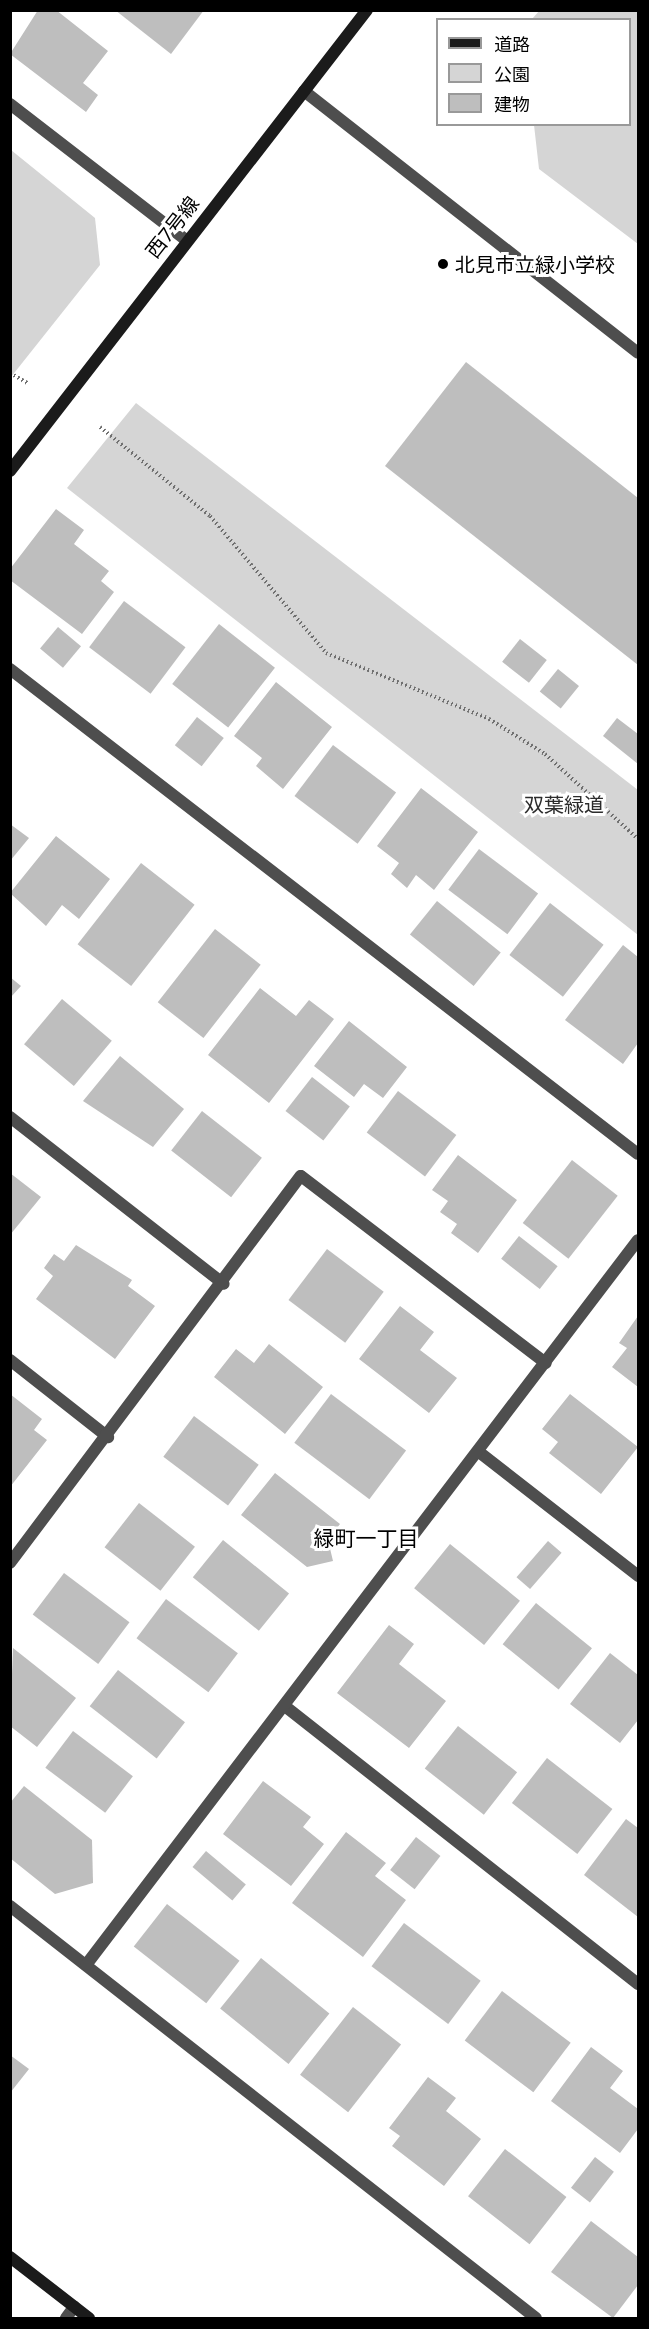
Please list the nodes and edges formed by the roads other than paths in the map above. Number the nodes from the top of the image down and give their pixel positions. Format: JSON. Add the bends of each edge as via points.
{"nodes":[{"id":1,"x":367,"y":10,"type":"edge"},
{"id":2,"x":304,"y":91,"type":"junction"},
{"id":3,"x":10,"y":104,"type":"edge"},
{"id":4,"x":186,"y":240,"type":"junction"},
{"id":5,"x":639,"y":352,"type":"edge"},
{"id":6,"x":10,"y":471,"type":"edge"},
{"id":7,"x":10,"y":669,"type":"edge"},
{"id":8,"x":10,"y":1117,"type":"edge"},
{"id":9,"x":639,"y":1154,"type":"edge"},
{"id":10,"x":639,"y":1240,"type":"edge"},
{"id":11,"x":224,"y":1284,"type":"junction"},
{"id":12,"x":10,"y":1360,"type":"edge"},
{"id":13,"x":546,"y":1363,"type":"junction"},
{"id":14,"x":108,"y":1437,"type":"junction"},
{"id":15,"x":479,"y":1452,"type":"junction"},
{"id":16,"x":10,"y":1563,"type":"edge"},
{"id":17,"x":639,"y":1576,"type":"edge"},
{"id":18,"x":285,"y":1707,"type":"junction"},
{"id":19,"x":10,"y":1906,"type":"edge"},
{"id":20,"x":86,"y":1965,"type":"junction"},
{"id":21,"x":639,"y":1984,"type":"edge"},
{"id":22,"x":10,"y":2257,"type":"edge"},
{"id":23,"x":74,"y":2307,"type":"junction"},
{"id":24,"x":66,"y":2319,"type":"edge"},
{"id":25,"x":89,"y":2319,"type":"edge"},
{"id":26,"x":536,"y":2319,"type":"edge"}],
"edges":[{"from":1,"to":2,"type":"street","name":"西7号線"},
{"from":2,"to":4,"type":"street","name":"西7号線"},
{"from":2,"to":5,"type":"street"},
{"from":3,"to":4,"type":"street"},
{"from":4,"to":6,"type":"street","name":"西7号線"},
{"from":7,"to":9,"type":"street"},
{"from":8,"to":11,"type":"street"},
{"from":10,"to":13,"type":"street"},
{"from":11,"to":13,"type":"street","via":[[301,1176]]},
{"from":11,"to":14,"type":"street"},
{"from":12,"to":14,"type":"street"},
{"from":13,"to":15,"type":"street"},
{"from":14,"to":16,"type":"street"},
{"from":15,"to":17,"type":"street"},
{"from":15,"to":18,"type":"street"},
{"from":18,"to":20,"type":"street"},
{"from":18,"to":21,"type":"street"},
{"from":19,"to":20,"type":"street"},
{"from":20,"to":26,"type":"street"},
{"from":22,"to":23,"type":"street"},
{"from":23,"to":24,"type":"street"},
{"from":23,"to":25,"type":"street"}]}
